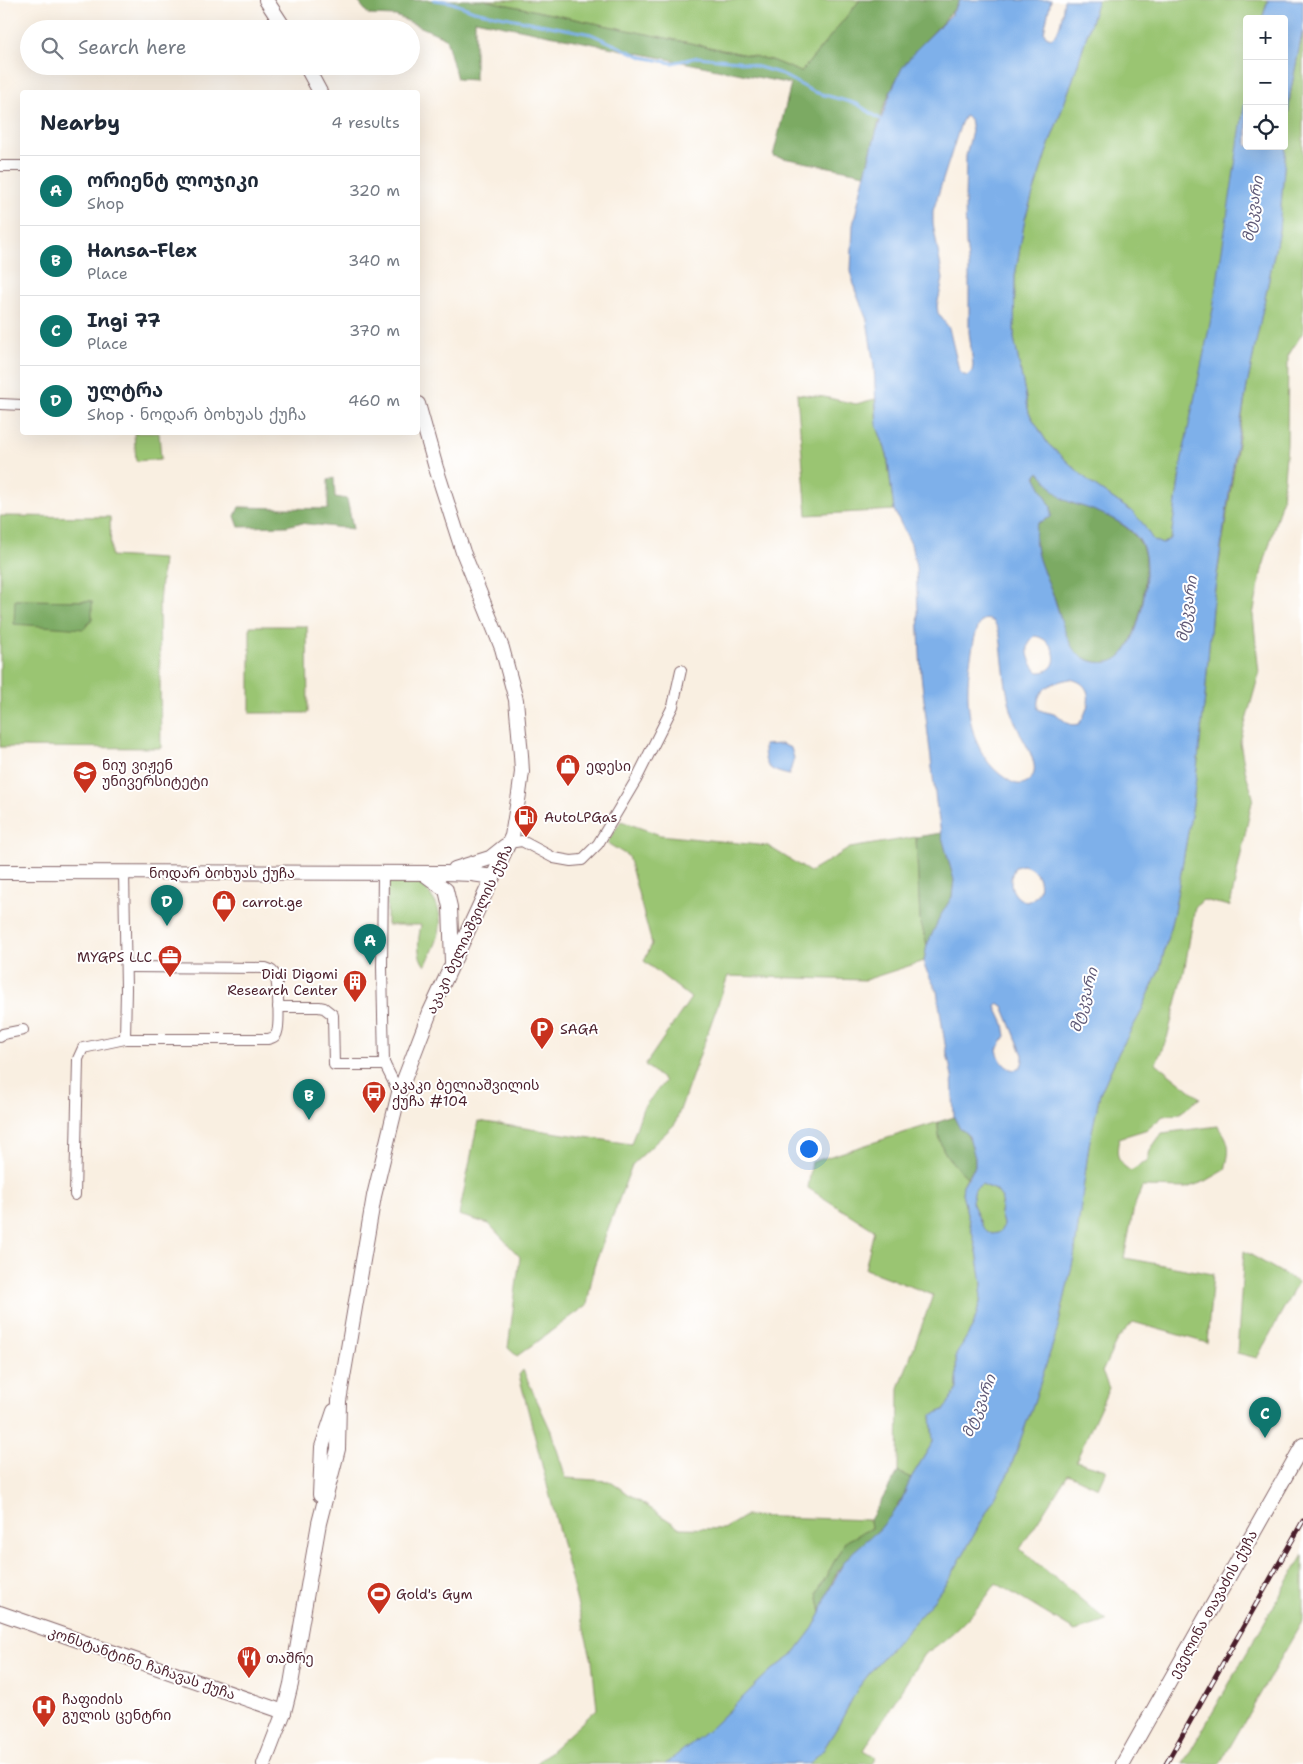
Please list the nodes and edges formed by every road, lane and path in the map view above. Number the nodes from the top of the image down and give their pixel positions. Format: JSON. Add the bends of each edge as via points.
{"nodes":[{"id":1,"x":266,"y":0,"type":"edge"},
{"id":2,"x":279,"y":20,"type":"edge"},
{"id":3,"x":311,"y":75,"type":"edge"},
{"id":4,"x":319,"y":90,"type":"edge"},
{"id":5,"x":0,"y":166,"type":"edge"},
{"id":6,"x":20,"y":166,"type":"edge"},
{"id":7,"x":0,"y":404,"type":"edge"},
{"id":8,"x":20,"y":405,"type":"edge"},
{"id":9,"x":420,"y":411,"type":"edge"},
{"id":10,"x":681,"y":670,"type":"dead end"},
{"id":11,"x":508,"y":843,"type":"junction"},
{"id":12,"x":0,"y":872,"type":"edge"},
{"id":13,"x":124,"y":872,"type":"junction"},
{"id":14,"x":383,"y":873,"type":"junction"},
{"id":15,"x":423,"y":873,"type":"junction"},
{"id":16,"x":444,"y":873,"type":"junction"},
{"id":17,"x":493,"y":877,"type":"junction"},
{"id":18,"x":452,"y":965,"type":"junction"},
{"id":19,"x":126,"y":968,"type":"junction"},
{"id":20,"x":278,"y":1007,"type":"junction"},
{"id":21,"x":23,"y":1030,"type":"dead end"},
{"id":22,"x":0,"y":1037,"type":"edge"},
{"id":23,"x":125,"y":1039,"type":"junction"},
{"id":24,"x":385,"y":1065,"type":"junction"},
{"id":25,"x":399,"y":1093,"type":"junction"},
{"id":26,"x":75,"y":1194,"type":"dead end"},
{"id":27,"x":339,"y":1401,"type":"junction"},
{"id":28,"x":1303,"y":1445,"type":"edge"},
{"id":29,"x":322,"y":1447,"type":"junction"},
{"id":30,"x":338,"y":1449,"type":"junction"},
{"id":31,"x":319,"y":1523,"type":"junction"},
{"id":32,"x":0,"y":1613,"type":"edge"},
{"id":33,"x":284,"y":1712,"type":"junction"},
{"id":34,"x":264,"y":1764,"type":"edge"},
{"id":35,"x":1123,"y":1764,"type":"edge"}],
"edges":[{"from":1,"to":2,"type":"main road"},
{"from":3,"to":4,"type":"main road"},
{"from":5,"to":6,"type":"street"},
{"from":7,"to":8,"type":"street"},
{"from":9,"to":11,"type":"main road","name":"აკაკი ბელიაშვილის ქუჩა","via":[[463,552],[502,648],[516,700],[522,772]]},
{"from":10,"to":11,"type":"street","via":[[673,706],[598,844],[582,860],[571,860],[554,858],[522,841]]},
{"from":11,"to":16,"type":"main road","via":[[490,858]]},
{"from":11,"to":17,"type":"main road","name":"აკაკი ბელიაშვილის ქუჩა"},
{"from":12,"to":13,"type":"main road","name":"ნოდარ ბოხუას ქუჩა"},
{"from":13,"to":14,"type":"main road","name":"ნოდარ ბოხუას ქუჩა"},
{"from":13,"to":19,"type":"street"},
{"from":14,"to":15,"type":"main road","name":"ნოდარ ბოხუას ქუჩა"},
{"from":14,"to":24,"type":"street"},
{"from":15,"to":16,"type":"main road","name":"ნოდარ ბოხუას ქუჩა"},
{"from":15,"to":18,"type":"main road","via":[[446,890],[450,907]]},
{"from":16,"to":17,"type":"main road","name":"ნოდარ ბოხუას ქუჩა"},
{"from":17,"to":18,"type":"main road","name":"აკაკი ბელიაშვილის ქუჩა"},
{"from":18,"to":25,"type":"main road","name":"აკაკი ბელიაშვილის ქუჩა"},
{"from":19,"to":20,"type":"street","via":[[266,968],[275,974]]},
{"from":19,"to":23,"type":"street"},
{"from":20,"to":23,"type":"street","via":[[277,1033],[271,1038]]},
{"from":20,"to":24,"type":"street","via":[[319,1007],[333,1015],[334,1065]]},
{"from":21,"to":22,"type":"street"},
{"from":23,"to":26,"type":"street","via":[[83,1048],[78,1060]]},
{"from":24,"to":25,"type":"street"},
{"from":25,"to":27,"type":"main road","name":"აკაკი ბელიაშვილის ქუჩა","via":[[374,1196]]},
{"from":27,"to":29,"type":"main road","name":"აკაკი ბელიაშვილის ქუჩა"},
{"from":27,"to":30,"type":"main road","name":"აკაკი ბელიაშვილის ქუჩა"},
{"from":28,"to":35,"type":"main road","name":"ეველინა თავაძის ქუჩა"},
{"from":29,"to":30,"type":"street"},
{"from":29,"to":31,"type":"main road","name":"აკაკი ბელიაშვილის ქუჩა"},
{"from":30,"to":31,"type":"main road","name":"აკაკი ბელიაშვილის ქუჩა"},
{"from":31,"to":33,"type":"main road","name":"აკაკი ბელიაშვილის ქუჩა"},
{"from":32,"to":33,"type":"main road","name":"კონსტანტინე ჩაჩავას ქუჩა"},
{"from":33,"to":34,"type":"main road","name":"აკაკი ბელიაშვილის ქუჩა"}]}
